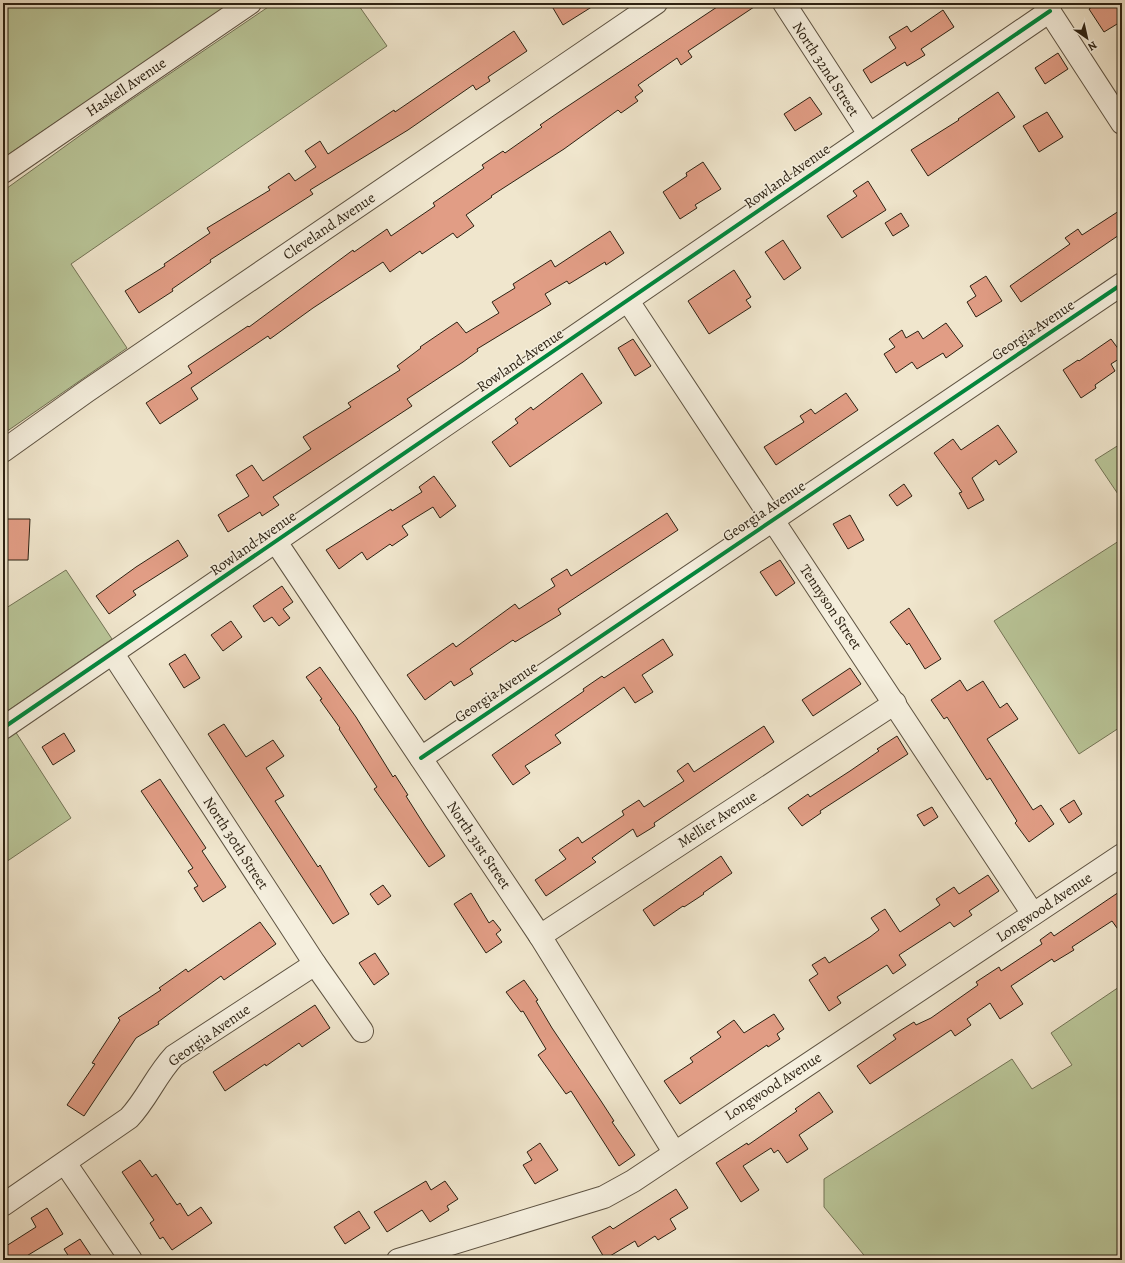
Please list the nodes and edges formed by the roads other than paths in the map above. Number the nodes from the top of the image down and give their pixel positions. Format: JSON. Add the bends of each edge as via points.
{"nodes":[{"id":1,"x":250,"y":3,"type":"edge"},
{"id":2,"x":656,"y":3,"type":"edge"},
{"id":3,"x":784,"y":3,"type":"edge"},
{"id":4,"x":1047,"y":7,"type":"edge"},
{"id":5,"x":1122,"y":123,"type":"edge"},
{"id":6,"x":869,"y":134,"type":"junction"},
{"id":7,"x":3,"y":172,"type":"edge"},
{"id":8,"x":1122,"y":284,"type":"edge"},
{"id":9,"x":628,"y":301,"type":"junction"},
{"id":10,"x":3,"y":451,"type":"edge"},
{"id":11,"x":772,"y":520,"type":"junction"},
{"id":12,"x":276,"y":542,"type":"junction"},
{"id":13,"x":113,"y":654,"type":"junction"},
{"id":14,"x":895,"y":703,"type":"junction"},
{"id":15,"x":3,"y":728,"type":"edge"},
{"id":16,"x":421,"y":758,"type":"junction"},
{"id":17,"x":1122,"y":855,"type":"edge"},
{"id":18,"x":1033,"y":914,"type":"junction"},
{"id":19,"x":540,"y":936,"type":"junction"},
{"id":20,"x":315,"y":964,"type":"junction"},
{"id":21,"x":362,"y":1031,"type":"dead end"},
{"id":22,"x":674,"y":1152,"type":"junction"},
{"id":23,"x":64,"y":1163,"type":"junction"},
{"id":24,"x":3,"y":1205,"type":"edge"},
{"id":25,"x":131,"y":1260,"type":"edge"},
{"id":26,"x":400,"y":1260,"type":"edge"}],
"edges":[{"from":1,"to":7,"type":"street","name":"Haskell Avenue"},
{"from":2,"to":10,"type":"street","name":"Cleveland Avenue","via":[[94,386]]},
{"from":3,"to":6,"type":"street","name":"North 32nd Street"},
{"from":4,"to":5,"type":"street"},
{"from":4,"to":6,"type":"street","name":"Rowland Avenue"},
{"from":6,"to":9,"type":"street","name":"Rowland Avenue"},
{"from":8,"to":11,"type":"street","name":"Georgia Avenue"},
{"from":9,"to":11,"type":"street","name":"Tennyson Street"},
{"from":9,"to":12,"type":"street","name":"Rowland Avenue"},
{"from":11,"to":14,"type":"street","name":"Tennyson Street"},
{"from":11,"to":16,"type":"street","name":"Georgia Avenue"},
{"from":12,"to":13,"type":"street","name":"Rowland Avenue"},
{"from":12,"to":16,"type":"street","name":"North 31st Street"},
{"from":13,"to":15,"type":"street","name":"Rowland Avenue"},
{"from":13,"to":20,"type":"street","name":"North 30th Street"},
{"from":14,"to":18,"type":"street","name":"Tennyson Street"},
{"from":14,"to":19,"type":"street","name":"Mellier Avenue"},
{"from":16,"to":19,"type":"street","name":"North 31st Street"},
{"from":17,"to":18,"type":"street","name":"Longwood Avenue"},
{"from":18,"to":22,"type":"street","name":"Longwood Avenue"},
{"from":19,"to":22,"type":"street","name":"North 31st Street"},
{"from":20,"to":21,"type":"street","name":"North 30th Street"},
{"from":20,"to":23,"type":"street","name":"Georgia Avenue","via":[[174,1056],[161,1070],[129,1118]]},
{"from":22,"to":26,"type":"street","name":"Longwood Avenue","via":[[604,1197]]},
{"from":23,"to":24,"type":"street","name":"Georgia Avenue"},
{"from":23,"to":25,"type":"street"}]}
